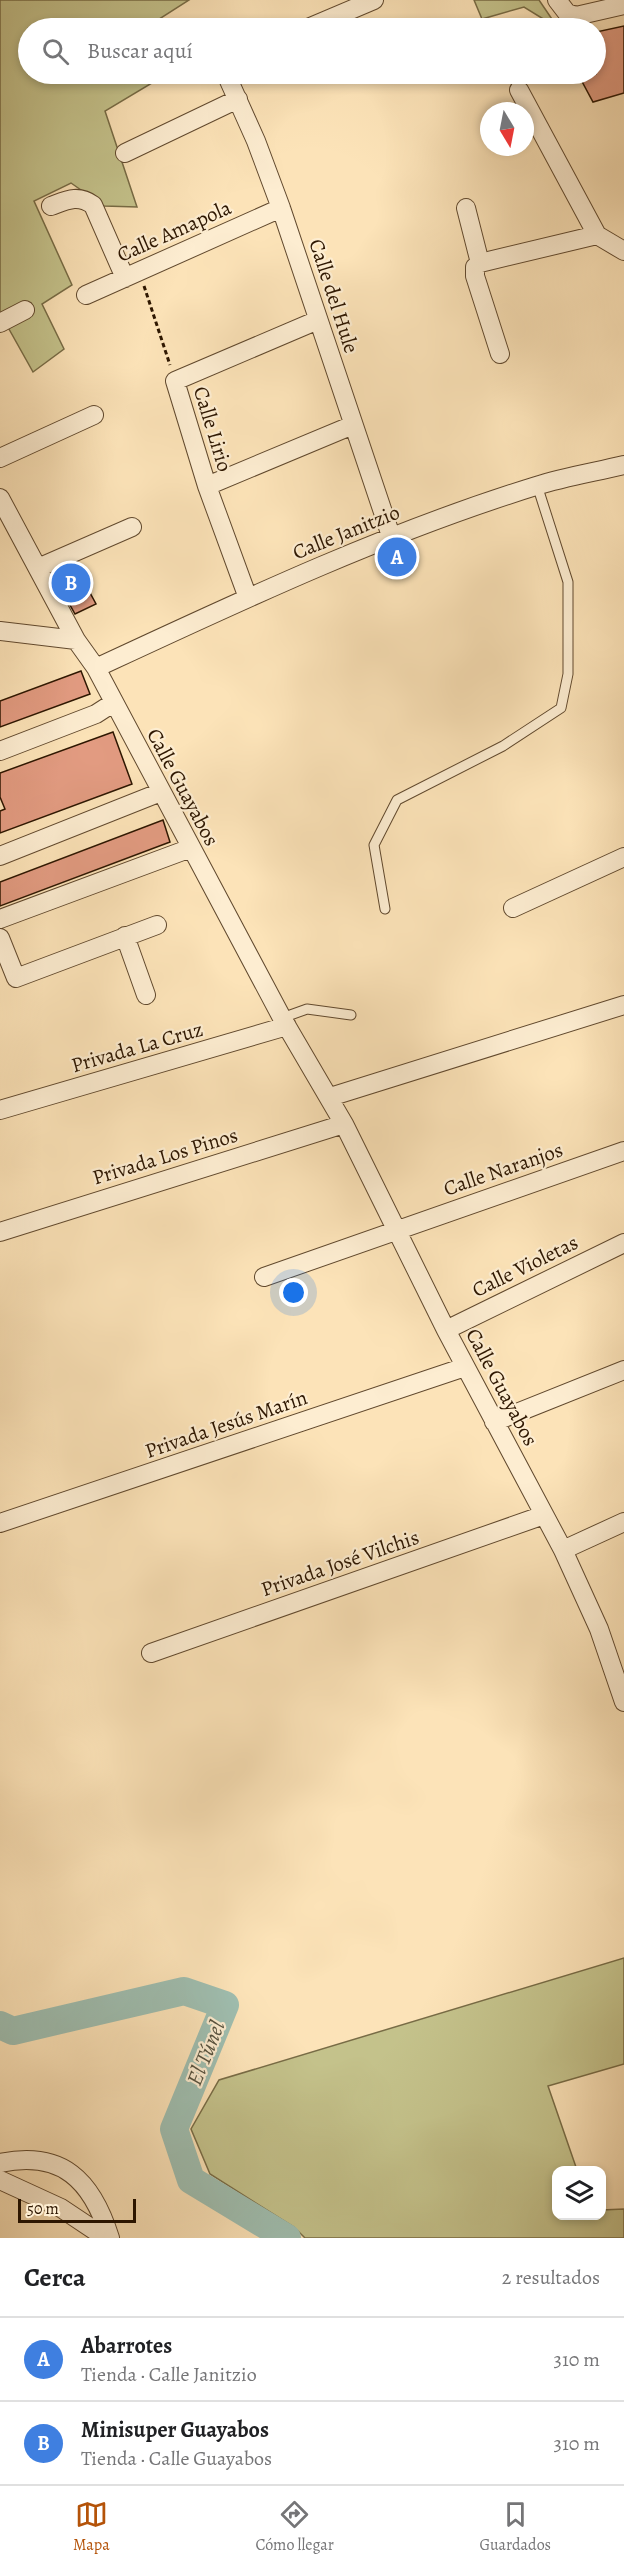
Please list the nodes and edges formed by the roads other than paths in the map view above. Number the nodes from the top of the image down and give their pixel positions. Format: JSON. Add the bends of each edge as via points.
{"nodes":[{"id":1,"x":374,"y":0,"type":"edge"},
{"id":2,"x":557,"y":0,"type":"edge"},
{"id":3,"x":624,"y":5,"type":"edge"},
{"id":4,"x":332,"y":18,"type":"edge"},
{"id":5,"x":231,"y":84,"type":"edge"},
{"id":6,"x":519,"y":90,"type":"dead end"},
{"id":7,"x":238,"y":99,"type":"junction"},
{"id":8,"x":125,"y":153,"type":"dead end"},
{"id":9,"x":51,"y":206,"type":"dead end"},
{"id":10,"x":281,"y":208,"type":"junction"},
{"id":11,"x":466,"y":208,"type":"dead end"},
{"id":12,"x":597,"y":235,"type":"junction"},
{"id":13,"x":624,"y":251,"type":"edge"},
{"id":14,"x":480,"y":263,"type":"junction"},
{"id":15,"x":132,"y":275,"type":"junction"},
{"id":16,"x":86,"y":295,"type":"dead end"},
{"id":17,"x":25,"y":310,"type":"dead end"},
{"id":18,"x":318,"y":320,"type":"junction"},
{"id":19,"x":0,"y":323,"type":"edge"},
{"id":20,"x":500,"y":354,"type":"dead end"},
{"id":21,"x":94,"y":415,"type":"dead end"},
{"id":22,"x":353,"y":425,"type":"junction"},
{"id":23,"x":0,"y":458,"type":"edge"},
{"id":24,"x":624,"y":465,"type":"edge"},
{"id":25,"x":537,"y":485,"type":"junction"},
{"id":26,"x":207,"y":486,"type":"junction"},
{"id":27,"x":0,"y":498,"type":"edge"},
{"id":28,"x":132,"y":527,"type":"dead end"},
{"id":29,"x":391,"y":536,"type":"junction"},
{"id":30,"x":38,"y":568,"type":"junction"},
{"id":31,"x":248,"y":598,"type":"junction"},
{"id":32,"x":0,"y":632,"type":"edge"},
{"id":33,"x":76,"y":640,"type":"junction"},
{"id":34,"x":96,"y":668,"type":"junction"},
{"id":35,"x":112,"y":703,"type":"junction"},
{"id":36,"x":0,"y":751,"type":"edge"},
{"id":37,"x":161,"y":792,"type":"junction"},
{"id":38,"x":191,"y":849,"type":"junction"},
{"id":39,"x":0,"y":856,"type":"edge"},
{"id":40,"x":624,"y":857,"type":"edge"},
{"id":41,"x":513,"y":908,"type":"dead end"},
{"id":42,"x":385,"y":909,"type":"dead end"},
{"id":43,"x":0,"y":919,"type":"edge"},
{"id":44,"x":157,"y":925,"type":"dead end"},
{"id":45,"x":125,"y":936,"type":"junction"},
{"id":46,"x":0,"y":938,"type":"edge"},
{"id":47,"x":146,"y":995,"type":"dead end"},
{"id":48,"x":624,"y":1005,"type":"edge"},
{"id":49,"x":351,"y":1015,"type":"dead end"},
{"id":50,"x":285,"y":1022,"type":"junction"},
{"id":51,"x":330,"y":1097,"type":"junction"},
{"id":52,"x":0,"y":1110,"type":"edge"},
{"id":53,"x":344,"y":1124,"type":"junction"},
{"id":54,"x":624,"y":1151,"type":"edge"},
{"id":55,"x":397,"y":1229,"type":"junction"},
{"id":56,"x":0,"y":1232,"type":"edge"},
{"id":57,"x":624,"y":1243,"type":"edge"},
{"id":58,"x":264,"y":1277,"type":"dead end"},
{"id":59,"x":446,"y":1330,"type":"junction"},
{"id":60,"x":465,"y":1366,"type":"junction"},
{"id":61,"x":624,"y":1371,"type":"edge"},
{"id":62,"x":494,"y":1422,"type":"junction"},
{"id":63,"x":544,"y":1515,"type":"junction"},
{"id":64,"x":624,"y":1522,"type":"edge"},
{"id":65,"x":0,"y":1523,"type":"edge"},
{"id":66,"x":563,"y":1550,"type":"junction"},
{"id":67,"x":151,"y":1653,"type":"dead end"},
{"id":68,"x":624,"y":1702,"type":"edge"},
{"id":69,"x":0,"y":2163,"type":"edge"},
{"id":70,"x":0,"y":2180,"type":"edge"},
{"id":71,"x":108,"y":2238,"type":"edge"}],
"edges":[{"from":1,"to":4,"type":"street"},
{"from":2,"to":3,"type":"street","via":[[567,13],[576,16]]},
{"from":5,"to":7,"type":"street","name":"Calle del Hule"},
{"from":6,"to":12,"type":"street"},
{"from":7,"to":8,"type":"street"},
{"from":7,"to":10,"type":"street","name":"Calle del Hule"},
{"from":9,"to":15,"type":"street","via":[[83,198],[93,205]]},
{"from":10,"to":15,"type":"street","name":"Calle Amapola"},
{"from":10,"to":18,"type":"street","name":"Calle del Hule"},
{"from":11,"to":14,"type":"street"},
{"from":12,"to":13,"type":"street"},
{"from":12,"to":14,"type":"street"},
{"from":14,"to":20,"type":"street","via":[[476,276]]},
{"from":15,"to":16,"type":"street","name":"Calle Amapola"},
{"from":17,"to":19,"type":"street"},
{"from":18,"to":22,"type":"street","name":"Calle del Hule"},
{"from":18,"to":26,"type":"street","name":"Calle Lirio","via":[[175,381]]},
{"from":21,"to":23,"type":"street"},
{"from":22,"to":26,"type":"street"},
{"from":22,"to":29,"type":"street","name":"Calle del Hule"},
{"from":24,"to":25,"type":"street","name":"Calle Janitzio"},
{"from":25,"to":29,"type":"street","name":"Calle Janitzio"},
{"from":25,"to":42,"type":"lane","via":[[568,582],[568,674],[561,708],[503,746],[397,800],[374,845]]},
{"from":26,"to":31,"type":"street","name":"Calle Lirio"},
{"from":27,"to":30,"type":"street","name":"Calle Guayabos"},
{"from":28,"to":30,"type":"street"},
{"from":29,"to":31,"type":"street","name":"Calle Janitzio"},
{"from":30,"to":33,"type":"street","name":"Calle Guayabos"},
{"from":31,"to":34,"type":"street","name":"Calle Janitzio"},
{"from":32,"to":33,"type":"street"},
{"from":33,"to":34,"type":"street","name":"Calle Guayabos"},
{"from":34,"to":35,"type":"street","name":"Calle Guayabos"},
{"from":35,"to":36,"type":"street","via":[[96,714]]},
{"from":35,"to":37,"type":"street","name":"Calle Guayabos"},
{"from":37,"to":38,"type":"street","name":"Calle Guayabos"},
{"from":37,"to":39,"type":"street"},
{"from":38,"to":43,"type":"street"},
{"from":38,"to":50,"type":"street","name":"Calle Guayabos"},
{"from":40,"to":41,"type":"street"},
{"from":44,"to":45,"type":"street"},
{"from":45,"to":46,"type":"street","via":[[16,978]]},
{"from":45,"to":47,"type":"street"},
{"from":48,"to":51,"type":"street"},
{"from":49,"to":50,"type":"lane","via":[[307,1009]]},
{"from":50,"to":51,"type":"street","name":"Calle Guayabos"},
{"from":50,"to":52,"type":"street","name":"Privada La Cruz"},
{"from":51,"to":53,"type":"street","name":"Calle Guayabos"},
{"from":53,"to":55,"type":"street","name":"Calle Guayabos"},
{"from":53,"to":56,"type":"street","name":"Privada Los Pinos"},
{"from":54,"to":55,"type":"street","name":"Calle Naranjos"},
{"from":55,"to":58,"type":"street","name":"Calle Naranjos"},
{"from":55,"to":59,"type":"street","name":"Calle Guayabos"},
{"from":57,"to":59,"type":"street","name":"Calle Violetas"},
{"from":59,"to":60,"type":"street","name":"Calle Guayabos"},
{"from":60,"to":62,"type":"street","name":"Calle Guayabos"},
{"from":60,"to":65,"type":"street","name":"Privada Jesús Marín"},
{"from":61,"to":62,"type":"street"},
{"from":62,"to":63,"type":"street","name":"Calle Guayabos"},
{"from":63,"to":66,"type":"street","name":"Calle Guayabos"},
{"from":63,"to":67,"type":"street","name":"Privada José Vilchis"},
{"from":64,"to":66,"type":"street"},
{"from":66,"to":68,"type":"street","name":"Calle Guayabos","via":[[599,1629]]},
{"from":69,"to":71,"type":"street","via":[[21,2159],[54,2162],[81,2181],[103,2216]]},
{"from":70,"to":71,"type":"street","via":[[61,2208]]}]}
